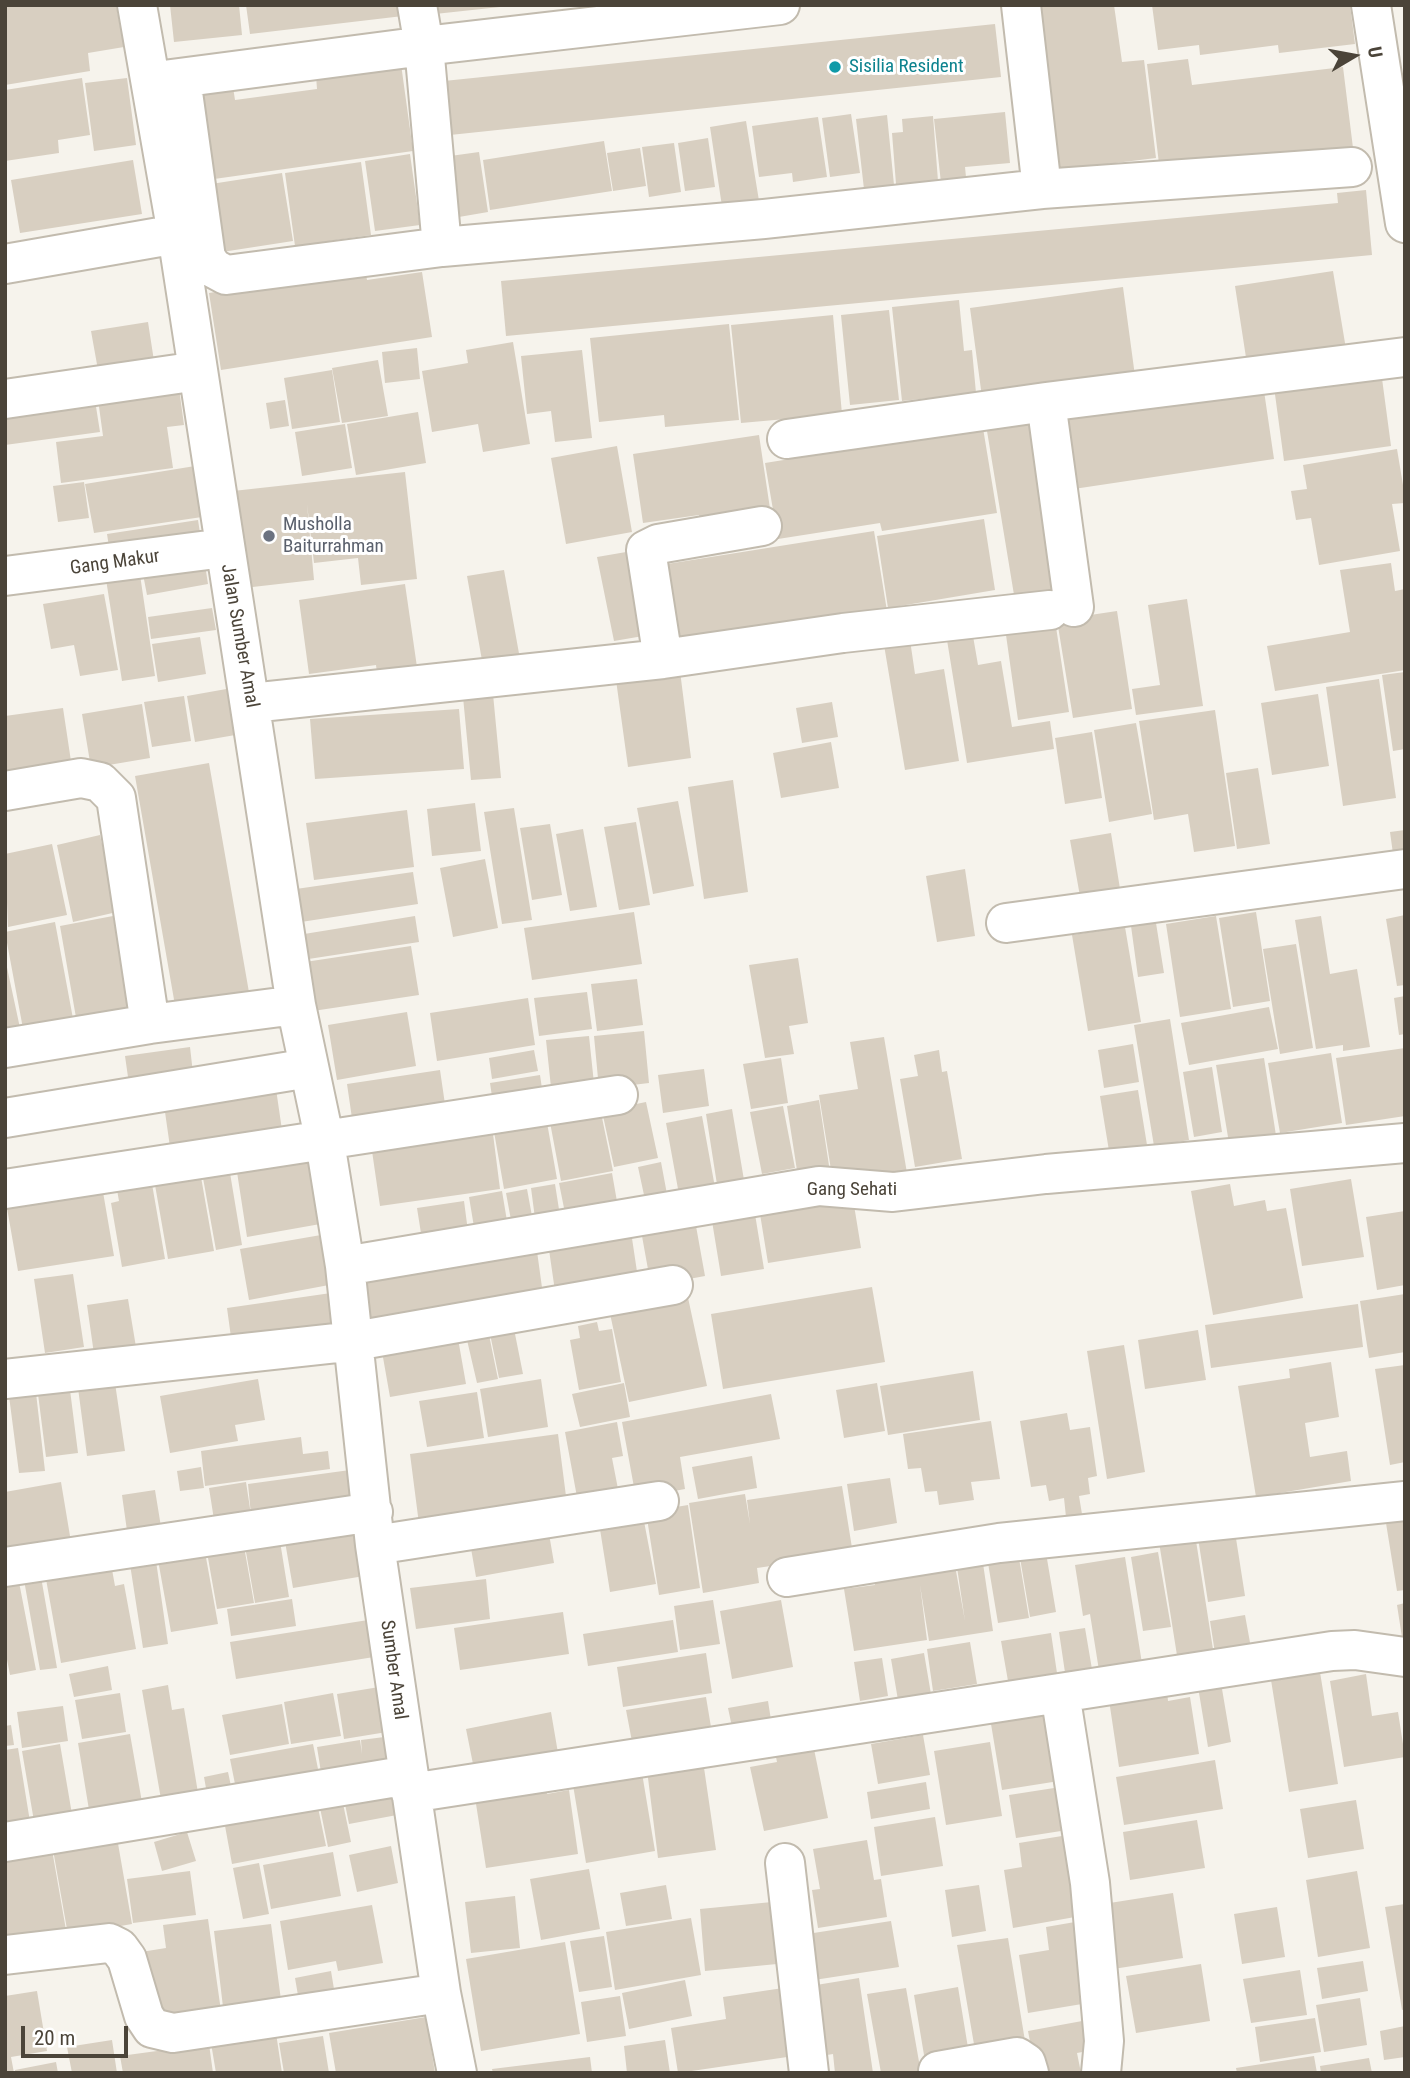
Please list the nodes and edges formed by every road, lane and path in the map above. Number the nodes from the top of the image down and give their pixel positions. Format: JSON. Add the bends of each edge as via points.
{"nodes":[{"id":1,"x":137,"y":5,"type":"edge"},
{"id":2,"x":780,"y":5,"type":"edge"},
{"id":3,"x":1021,"y":5,"type":"edge"},
{"id":4,"x":1371,"y":5,"type":"edge"},
{"id":5,"x":420,"y":24,"type":"edge"},
{"id":6,"x":159,"y":71,"type":"junction"},
{"id":7,"x":1352,"y":167,"type":"dead end"},
{"id":8,"x":1401,"y":179,"type":"edge"},
{"id":9,"x":1042,"y":189,"type":"junction"},
{"id":10,"x":1405,"y":223,"type":"edge"},
{"id":11,"x":177,"y":234,"type":"junction"},
{"id":12,"x":442,"y":247,"type":"junction"},
{"id":13,"x":5,"y":264,"type":"edge"},
{"id":14,"x":1405,"y":357,"type":"edge"},
{"id":15,"x":198,"y":371,"type":"junction"},
{"id":16,"x":5,"y":399,"type":"edge"},
{"id":17,"x":1046,"y":402,"type":"junction"},
{"id":18,"x":787,"y":439,"type":"dead end"},
{"id":19,"x":762,"y":526,"type":"dead end"},
{"id":20,"x":224,"y":548,"type":"junction"},
{"id":21,"x":5,"y":576,"type":"edge"},
{"id":22,"x":663,"y":659,"type":"junction"},
{"id":23,"x":251,"y":703,"type":"junction"},
{"id":24,"x":5,"y":791,"type":"edge"},
{"id":25,"x":1405,"y":869,"type":"edge"},
{"id":26,"x":1006,"y":923,"type":"dead end"},
{"id":27,"x":296,"y":1005,"type":"junction"},
{"id":28,"x":150,"y":1024,"type":"junction"},
{"id":29,"x":5,"y":1048,"type":"edge"},
{"id":30,"x":309,"y":1068,"type":"junction"},
{"id":31,"x":618,"y":1096,"type":"dead end"},
{"id":32,"x":5,"y":1118,"type":"edge"},
{"id":33,"x":324,"y":1142,"type":"junction"},
{"id":34,"x":1405,"y":1143,"type":"edge"},
{"id":35,"x":5,"y":1189,"type":"edge"},
{"id":36,"x":345,"y":1266,"type":"junction"},
{"id":37,"x":673,"y":1285,"type":"dead end"},
{"id":38,"x":355,"y":1341,"type":"junction"},
{"id":39,"x":5,"y":1379,"type":"edge"},
{"id":40,"x":659,"y":1501,"type":"dead end"},
{"id":41,"x":1405,"y":1501,"type":"edge"},
{"id":42,"x":374,"y":1529,"type":"junction"},
{"id":43,"x":5,"y":1567,"type":"edge"},
{"id":44,"x":787,"y":1577,"type":"dead end"},
{"id":45,"x":1405,"y":1657,"type":"edge"},
{"id":46,"x":1060,"y":1693,"type":"junction"},
{"id":47,"x":410,"y":1784,"type":"junction"},
{"id":48,"x":5,"y":1842,"type":"edge"},
{"id":49,"x":785,"y":1863,"type":"dead end"},
{"id":50,"x":5,"y":1955,"type":"edge"},
{"id":51,"x":441,"y":1993,"type":"junction"},
{"id":52,"x":938,"y":2071,"type":"dead end"},
{"id":53,"x":457,"y":2073,"type":"edge"},
{"id":54,"x":809,"y":2073,"type":"edge"},
{"id":55,"x":1029,"y":2073,"type":"edge"},
{"id":56,"x":1101,"y":2073,"type":"edge"}],
"edges":[{"from":1,"to":6,"type":"street","name":"Jalan Sumber Amal"},
{"from":2,"to":5,"type":"street"},
{"from":3,"to":9,"type":"street"},
{"from":4,"to":8,"type":"street"},
{"from":5,"to":6,"type":"street"},
{"from":5,"to":12,"type":"street"},
{"from":6,"to":11,"type":"street","name":"Jalan Sumber Amal"},
{"from":6,"to":12,"type":"street","via":[[206,258],[213,268],[226,275],[245,274]]},
{"from":7,"to":9,"type":"street"},
{"from":8,"to":10,"type":"street"},
{"from":9,"to":12,"type":"street"},
{"from":11,"to":13,"type":"street"},
{"from":11,"to":15,"type":"street","name":"Jalan Sumber Amal"},
{"from":14,"to":17,"type":"street"},
{"from":15,"to":16,"type":"street"},
{"from":15,"to":20,"type":"street","name":"Jalan Sumber Amal"},
{"from":17,"to":18,"type":"street"},
{"from":17,"to":22,"type":"street","via":[[1062,608]]},
{"from":19,"to":22,"type":"street","via":[[646,550]]},
{"from":20,"to":21,"type":"street","name":"Gang Makur"},
{"from":20,"to":23,"type":"street","name":"Jalan Sumber Amal"},
{"from":22,"to":23,"type":"street"},
{"from":23,"to":27,"type":"street","name":"Jalan Sumber Amal"},
{"from":24,"to":28,"type":"street","via":[[81,778],[100,782],[116,798]]},
{"from":25,"to":26,"type":"street"},
{"from":27,"to":28,"type":"street"},
{"from":27,"to":30,"type":"street","name":"Jalan Sumber Amal"},
{"from":28,"to":29,"type":"street"},
{"from":30,"to":32,"type":"street"},
{"from":30,"to":33,"type":"street","name":"Jalan Sumber Amal"},
{"from":31,"to":33,"type":"street"},
{"from":33,"to":35,"type":"street"},
{"from":33,"to":36,"type":"street","name":"Jalan Sumber Amal"},
{"from":34,"to":36,"type":"street","name":"Gang Sehati","via":[[892,1192],[819,1186]]},
{"from":36,"to":38,"type":"street","name":"Sumber Amal"},
{"from":37,"to":38,"type":"street"},
{"from":38,"to":39,"type":"street"},
{"from":38,"to":42,"type":"street","name":"Sumber Amal"},
{"from":40,"to":42,"type":"street"},
{"from":41,"to":44,"type":"street","via":[[999,1544]]},
{"from":42,"to":43,"type":"street"},
{"from":42,"to":47,"type":"street","name":"Sumber Amal"},
{"from":45,"to":46,"type":"street","via":[[1332,1651]]},
{"from":46,"to":47,"type":"street"},
{"from":46,"to":56,"type":"street","via":[[1090,1883],[1104,2041]]},
{"from":47,"to":48,"type":"street"},
{"from":47,"to":51,"type":"street","name":"Sumber Amal"},
{"from":49,"to":54,"type":"street"},
{"from":50,"to":51,"type":"street","via":[[109,1943],[127,1959],[152,2028],[173,2033]]},
{"from":51,"to":53,"type":"street","name":"Sumber Amal"},
{"from":52,"to":55,"type":"street","via":[[1017,2057],[1027,2063]]}]}
